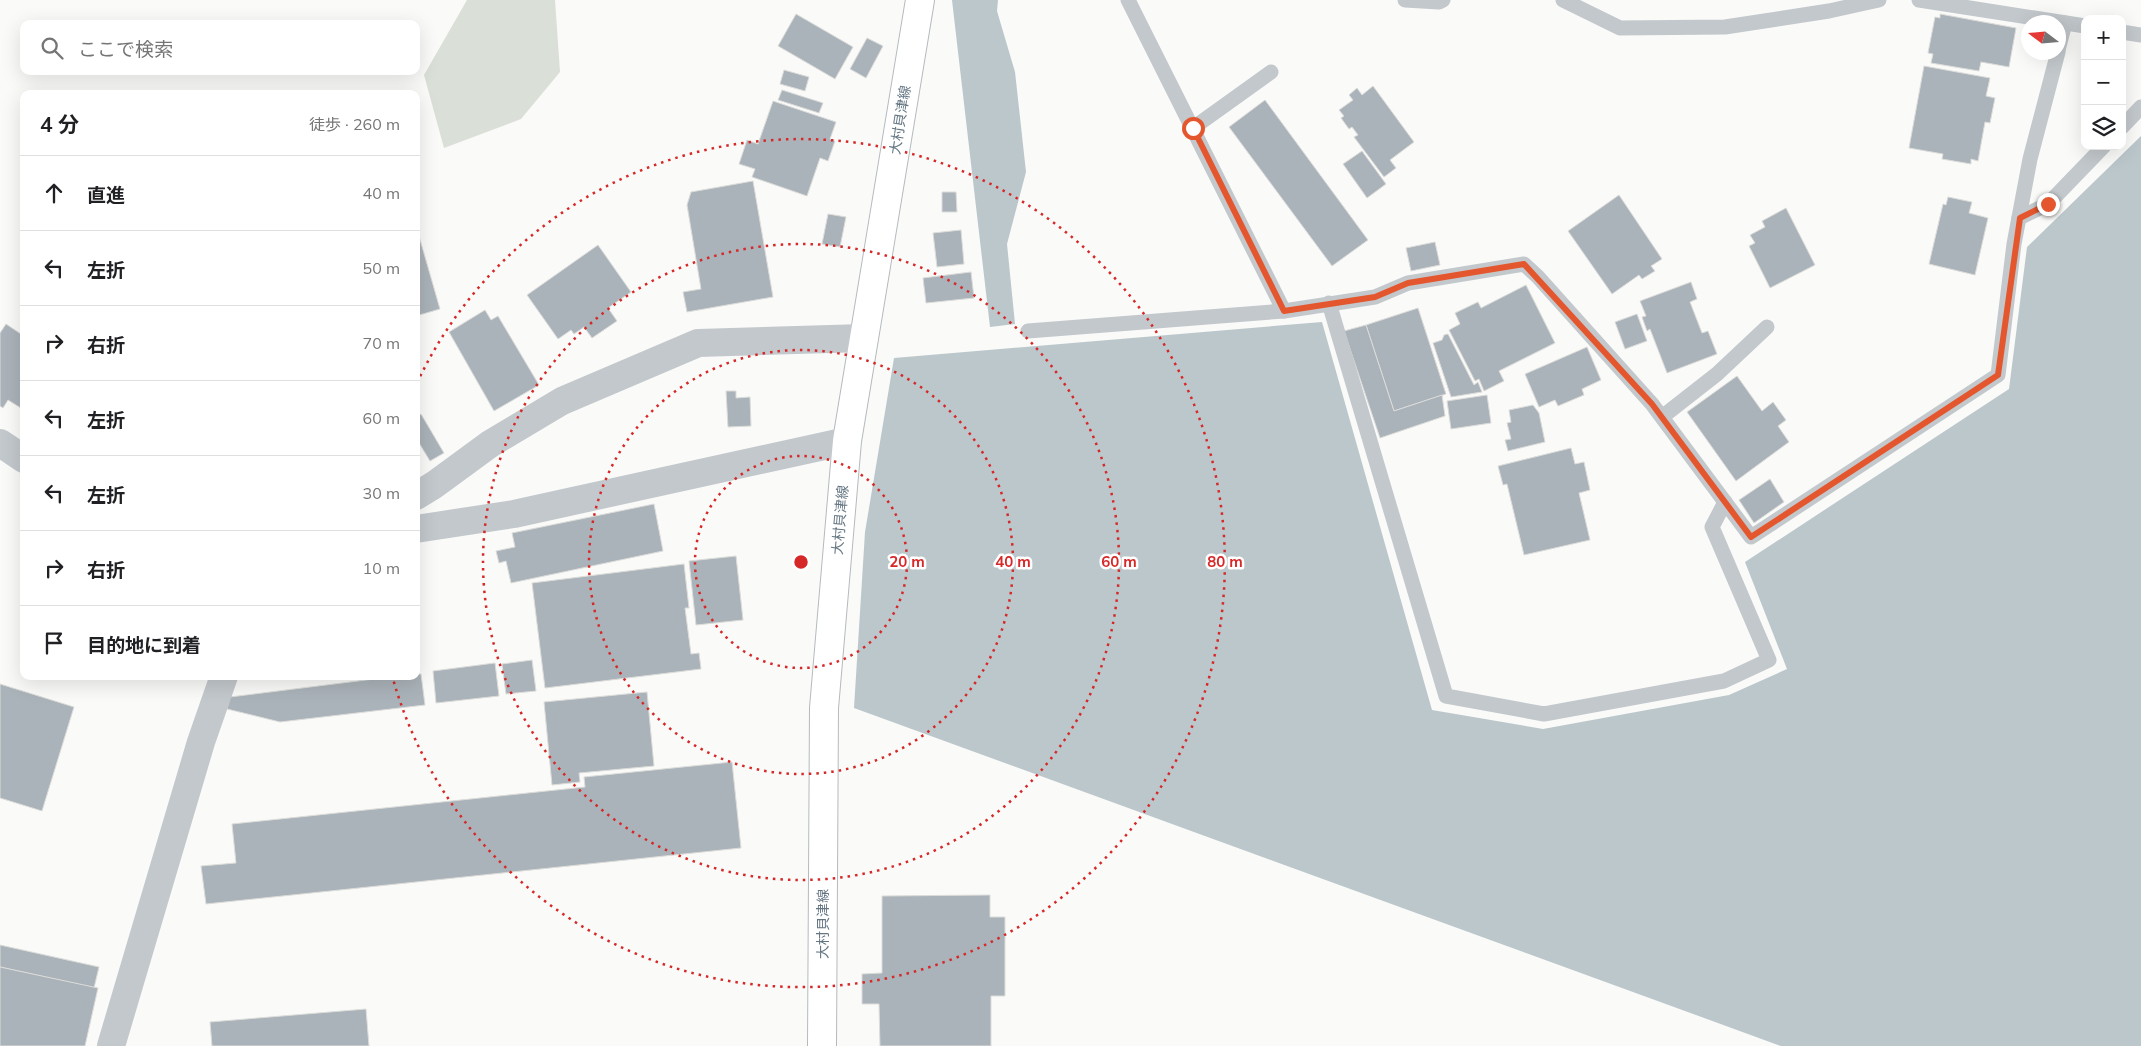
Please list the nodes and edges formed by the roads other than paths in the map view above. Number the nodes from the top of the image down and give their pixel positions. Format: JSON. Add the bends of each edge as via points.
{"nodes":[{"id":1,"x":920,"y":0,"type":"edge"},
{"id":2,"x":1128,"y":0,"type":"edge"},
{"id":3,"x":1405,"y":0,"type":"edge"},
{"id":4,"x":1442,"y":0,"type":"edge"},
{"id":5,"x":1563,"y":0,"type":"edge"},
{"id":6,"x":1879,"y":0,"type":"edge"},
{"id":7,"x":1919,"y":0,"type":"edge"},
{"id":8,"x":2021,"y":16,"type":"edge"},
{"id":9,"x":2066,"y":23,"type":"edge"},
{"id":10,"x":2081,"y":25,"type":"edge"},
{"id":11,"x":2126,"y":33,"type":"edge"},
{"id":12,"x":2141,"y":35,"type":"edge"},
{"id":13,"x":2056,"y":60,"type":"edge"},
{"id":14,"x":1271,"y":72,"type":"dead end"},
{"id":15,"x":2141,"y":107,"type":"edge"},
{"id":16,"x":2126,"y":123,"type":"edge"},
{"id":17,"x":1193,"y":128,"type":"junction"},
{"id":18,"x":2100,"y":150,"type":"edge"},
{"id":19,"x":2020,"y":218,"type":"junction"},
{"id":20,"x":1329,"y":303,"type":"junction"},
{"id":21,"x":1284,"y":311,"type":"junction"},
{"id":22,"x":1767,"y":327,"type":"dead end"},
{"id":23,"x":1028,"y":331,"type":"dead end"},
{"id":24,"x":864,"y":338,"type":"junction"},
{"id":25,"x":1662,"y":417,"type":"junction"},
{"id":26,"x":847,"y":441,"type":"junction"},
{"id":27,"x":0,"y":444,"type":"edge"},
{"id":28,"x":20,"y":456,"type":"edge"},
{"id":29,"x":420,"y":494,"type":"edge"},
{"id":30,"x":1724,"y":502,"type":"junction"},
{"id":31,"x":420,"y":528,"type":"edge"},
{"id":32,"x":223,"y":680,"type":"edge"},
{"id":33,"x":111,"y":1046,"type":"edge"},
{"id":34,"x":822,"y":1046,"type":"edge"}],
"edges":[{"from":1,"to":24,"type":"main road","name":"大村貝津線"},
{"from":2,"to":17,"type":"lane"},
{"from":3,"to":4,"type":"lane"},
{"from":5,"to":6,"type":"lane","via":[[1620,28],[1724,27]]},
{"from":7,"to":8,"type":"lane"},
{"from":9,"to":10,"type":"lane"},
{"from":11,"to":12,"type":"lane"},
{"from":13,"to":19,"type":"lane","via":[[2030,159]]},
{"from":14,"to":17,"type":"lane"},
{"from":15,"to":16,"type":"lane"},
{"from":17,"to":21,"type":"lane"},
{"from":18,"to":19,"type":"lane","via":[[2048,204]]},
{"from":19,"to":30,"type":"lane","via":[[1998,375],[1751,537]]},
{"from":20,"to":21,"type":"lane"},
{"from":20,"to":25,"type":"lane","via":[[1375,297],[1408,283],[1524,264]]},
{"from":20,"to":30,"type":"lane","via":[[1446,696],[1544,714],[1724,682],[1769,660],[1712,527]]},
{"from":21,"to":23,"type":"lane"},
{"from":22,"to":25,"type":"lane","via":[[1717,374]]},
{"from":24,"to":26,"type":"main road","name":"大村貝津線"},
{"from":24,"to":29,"type":"street","via":[[698,343],[562,401],[490,444]]},
{"from":25,"to":30,"type":"lane"},
{"from":26,"to":31,"type":"street","via":[[514,514]]},
{"from":26,"to":34,"type":"main road","name":"大村貝津線","via":[[824,708]]},
{"from":27,"to":28,"type":"street"},
{"from":32,"to":33,"type":"street","via":[[201,742]]}]}
